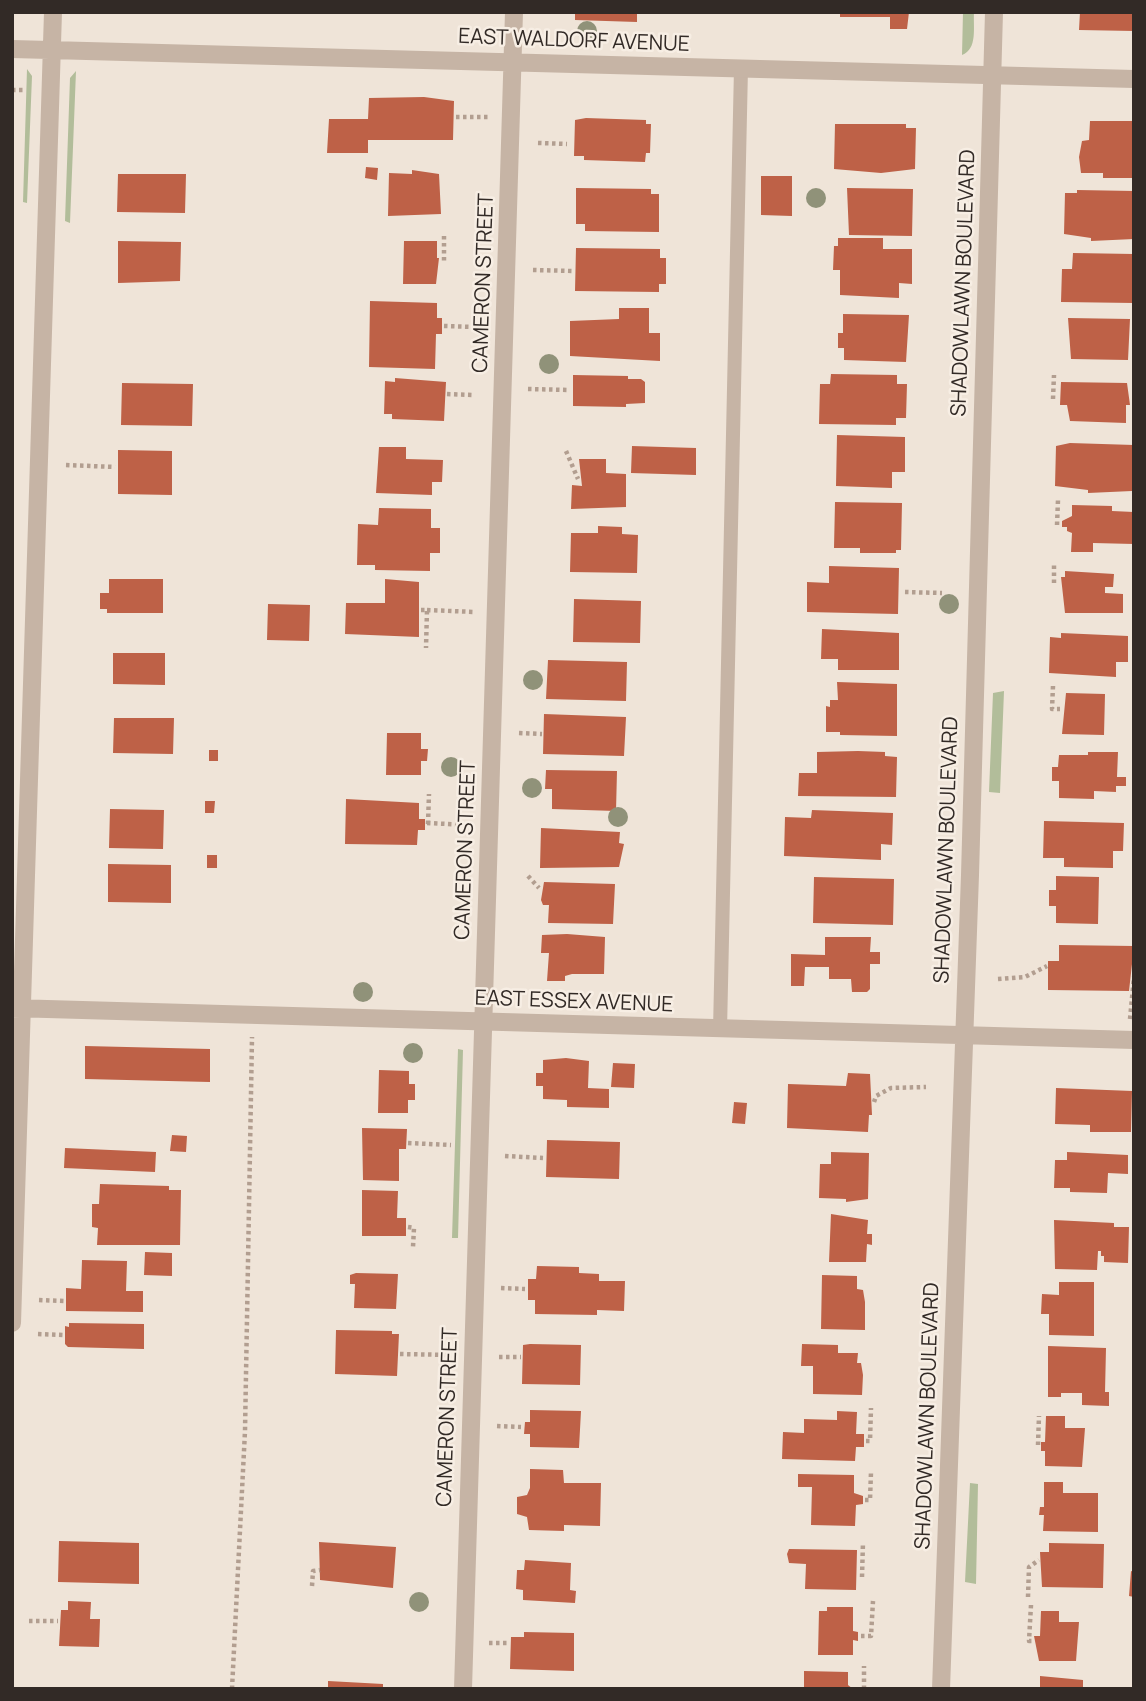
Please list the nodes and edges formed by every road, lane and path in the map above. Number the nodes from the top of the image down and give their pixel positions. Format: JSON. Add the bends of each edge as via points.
{"nodes":[{"id":1,"x":53,"y":12,"type":"edge"},
{"id":2,"x":514,"y":12,"type":"edge"},
{"id":3,"x":994,"y":12,"type":"edge"},
{"id":4,"x":12,"y":49,"type":"edge"},
{"id":5,"x":52,"y":50,"type":"junction"},
{"id":6,"x":513,"y":62,"type":"junction"},
{"id":7,"x":741,"y":68,"type":"junction"},
{"id":8,"x":992,"y":76,"type":"junction"},
{"id":9,"x":1134,"y":79,"type":"edge"},
{"id":10,"x":12,"y":90,"type":"edge"},
{"id":11,"x":23,"y":90,"type":"dead end"},
{"id":12,"x":456,"y":117,"type":"dead end"},
{"id":13,"x":491,"y":117,"type":"dead end"},
{"id":14,"x":538,"y":143,"type":"dead end"},
{"id":15,"x":567,"y":144,"type":"dead end"},
{"id":16,"x":444,"y":236,"type":"dead end"},
{"id":17,"x":444,"y":264,"type":"dead end"},
{"id":18,"x":533,"y":270,"type":"dead end"},
{"id":19,"x":573,"y":271,"type":"dead end"},
{"id":20,"x":444,"y":326,"type":"dead end"},
{"id":21,"x":476,"y":327,"type":"dead end"},
{"id":22,"x":1054,"y":375,"type":"dead end"},
{"id":23,"x":528,"y":389,"type":"dead end"},
{"id":24,"x":570,"y":390,"type":"dead end"},
{"id":25,"x":447,"y":394,"type":"dead end"},
{"id":26,"x":474,"y":395,"type":"dead end"},
{"id":27,"x":1053,"y":399,"type":"dead end"},
{"id":28,"x":566,"y":451,"type":"dead end"},
{"id":29,"x":66,"y":465,"type":"dead end"},
{"id":30,"x":115,"y":467,"type":"dead end"},
{"id":31,"x":578,"y":479,"type":"dead end"},
{"id":32,"x":1058,"y":500,"type":"dead end"},
{"id":33,"x":1057,"y":525,"type":"dead end"},
{"id":34,"x":1054,"y":564,"type":"dead end"},
{"id":35,"x":1054,"y":583,"type":"dead end"},
{"id":36,"x":905,"y":592,"type":"dead end"},
{"id":37,"x":942,"y":593,"type":"dead end"},
{"id":38,"x":475,"y":612,"type":"dead end"},
{"id":39,"x":426,"y":648,"type":"dead end"},
{"id":40,"x":1053,"y":686,"type":"dead end"},
{"id":41,"x":1060,"y":709,"type":"dead end"},
{"id":42,"x":520,"y":733,"type":"dead end"},
{"id":43,"x":542,"y":734,"type":"dead end"},
{"id":44,"x":429,"y":794,"type":"dead end"},
{"id":45,"x":470,"y":825,"type":"dead end"},
{"id":46,"x":528,"y":876,"type":"dead end"},
{"id":47,"x":540,"y":888,"type":"dead end"},
{"id":48,"x":1046,"y":966,"type":"dead end"},
{"id":49,"x":1134,"y":977,"type":"edge"},
{"id":50,"x":998,"y":979,"type":"dead end"},
{"id":51,"x":17,"y":1009,"type":"edge"},
{"id":52,"x":253,"y":1015,"type":"junction"},
{"id":53,"x":1130,"y":1019,"type":"dead end"},
{"id":54,"x":482,"y":1023,"type":"junction"},
{"id":55,"x":720,"y":1030,"type":"junction"},
{"id":56,"x":965,"y":1035,"type":"junction"},
{"id":57,"x":1134,"y":1040,"type":"edge"},
{"id":58,"x":926,"y":1087,"type":"dead end"},
{"id":59,"x":874,"y":1101,"type":"dead end"},
{"id":60,"x":408,"y":1143,"type":"dead end"},
{"id":61,"x":452,"y":1145,"type":"dead end"},
{"id":62,"x":505,"y":1156,"type":"dead end"},
{"id":63,"x":543,"y":1158,"type":"dead end"},
{"id":64,"x":408,"y":1227,"type":"dead end"},
{"id":65,"x":414,"y":1247,"type":"dead end"},
{"id":66,"x":501,"y":1288,"type":"dead end"},
{"id":67,"x":525,"y":1289,"type":"dead end"},
{"id":68,"x":39,"y":1300,"type":"dead end"},
{"id":69,"x":64,"y":1301,"type":"dead end"},
{"id":70,"x":12,"y":1323,"type":"edge"},
{"id":71,"x":38,"y":1334,"type":"dead end"},
{"id":72,"x":63,"y":1335,"type":"dead end"},
{"id":73,"x":400,"y":1354,"type":"dead end"},
{"id":74,"x":453,"y":1355,"type":"dead end"},
{"id":75,"x":499,"y":1357,"type":"dead end"},
{"id":76,"x":521,"y":1357,"type":"dead end"},
{"id":77,"x":871,"y":1408,"type":"dead end"},
{"id":78,"x":1039,"y":1416,"type":"dead end"},
{"id":79,"x":497,"y":1426,"type":"dead end"},
{"id":80,"x":522,"y":1427,"type":"dead end"},
{"id":81,"x":866,"y":1441,"type":"dead end"},
{"id":82,"x":1038,"y":1445,"type":"dead end"},
{"id":83,"x":871,"y":1472,"type":"dead end"},
{"id":84,"x":865,"y":1500,"type":"dead end"},
{"id":85,"x":863,"y":1542,"type":"dead end"},
{"id":86,"x":1039,"y":1560,"type":"dead end"},
{"id":87,"x":320,"y":1570,"type":"dead end"},
{"id":88,"x":862,"y":1577,"type":"dead end"},
{"id":89,"x":312,"y":1586,"type":"dead end"},
{"id":90,"x":1028,"y":1597,"type":"dead end"},
{"id":91,"x":873,"y":1601,"type":"dead end"},
{"id":92,"x":1031,"y":1605,"type":"dead end"},
{"id":93,"x":29,"y":1620,"type":"dead end"},
{"id":94,"x":58,"y":1621,"type":"dead end"},
{"id":95,"x":861,"y":1636,"type":"dead end"},
{"id":96,"x":1033,"y":1641,"type":"dead end"},
{"id":97,"x":489,"y":1643,"type":"dead end"},
{"id":98,"x":509,"y":1643,"type":"dead end"},
{"id":99,"x":864,"y":1666,"type":"dead end"},
{"id":100,"x":232,"y":1689,"type":"edge"},
{"id":101,"x":463,"y":1689,"type":"edge"},
{"id":102,"x":863,"y":1689,"type":"edge"},
{"id":103,"x":942,"y":1689,"type":"edge"}],
"edges":[{"from":1,"to":5,"type":"street"},
{"from":2,"to":6,"type":"street","name":"CAMERON STREET"},
{"from":3,"to":8,"type":"street","name":"SHADOWLAWN BOULEVARD"},
{"from":4,"to":5,"type":"street","name":"EAST WALDORF AVENUE"},
{"from":5,"to":6,"type":"street","name":"EAST WALDORF AVENUE"},
{"from":5,"to":51,"type":"street"},
{"from":6,"to":7,"type":"street","name":"EAST WALDORF AVENUE"},
{"from":6,"to":54,"type":"street","name":"CAMERON STREET"},
{"from":7,"to":8,"type":"street","name":"EAST WALDORF AVENUE"},
{"from":7,"to":55,"type":"lane"},
{"from":8,"to":9,"type":"street","name":"EAST WALDORF AVENUE"},
{"from":8,"to":56,"type":"street","name":"SHADOWLAWN BOULEVARD"},
{"from":10,"to":11,"type":"path"},
{"from":12,"to":13,"type":"path"},
{"from":14,"to":15,"type":"path"},
{"from":16,"to":17,"type":"path"},
{"from":18,"to":19,"type":"path"},
{"from":20,"to":21,"type":"path"},
{"from":22,"to":27,"type":"path"},
{"from":23,"to":24,"type":"path"},
{"from":25,"to":26,"type":"path"},
{"from":28,"to":31,"type":"path"},
{"from":29,"to":30,"type":"path"},
{"from":32,"to":33,"type":"path"},
{"from":34,"to":35,"type":"path"},
{"from":36,"to":37,"type":"path"},
{"from":38,"to":39,"type":"path","via":[[424,610]]},
{"from":40,"to":41,"type":"path","via":[[1052,709]]},
{"from":42,"to":43,"type":"path"},
{"from":44,"to":45,"type":"path","via":[[428,824]]},
{"from":46,"to":47,"type":"path"},
{"from":48,"to":50,"type":"path","via":[[1019,979]]},
{"from":49,"to":53,"type":"path"},
{"from":51,"to":52,"type":"street","name":"EAST ESSEX AVENUE"},
{"from":51,"to":70,"type":"street"},
{"from":52,"to":54,"type":"street","name":"EAST ESSEX AVENUE"},
{"from":52,"to":100,"type":"path","via":[[245,1431]]},
{"from":54,"to":55,"type":"street","name":"EAST ESSEX AVENUE"},
{"from":54,"to":101,"type":"street","name":"CAMERON STREET"},
{"from":55,"to":56,"type":"street","name":"EAST ESSEX AVENUE"},
{"from":56,"to":57,"type":"street","name":"EAST ESSEX AVENUE"},
{"from":56,"to":103,"type":"street","name":"SHADOWLAWN BOULEVARD"},
{"from":58,"to":59,"type":"path","via":[[891,1088]]},
{"from":60,"to":61,"type":"path"},
{"from":62,"to":63,"type":"path"},
{"from":64,"to":65,"type":"path","via":[[414,1228]]},
{"from":66,"to":67,"type":"path"},
{"from":68,"to":69,"type":"path"},
{"from":71,"to":72,"type":"path"},
{"from":73,"to":74,"type":"path"},
{"from":75,"to":76,"type":"path"},
{"from":77,"to":81,"type":"path","via":[[870,1441]]},
{"from":78,"to":82,"type":"path"},
{"from":79,"to":80,"type":"path"},
{"from":83,"to":84,"type":"path","via":[[870,1500]]},
{"from":85,"to":88,"type":"path"},
{"from":86,"to":90,"type":"path","via":[[1029,1567]]},
{"from":87,"to":89,"type":"path","via":[[313,1572]]},
{"from":91,"to":95,"type":"path","via":[[871,1636]]},
{"from":92,"to":96,"type":"path","via":[[1029,1640]]},
{"from":93,"to":94,"type":"path"},
{"from":97,"to":98,"type":"path"},
{"from":99,"to":102,"type":"path"}]}
